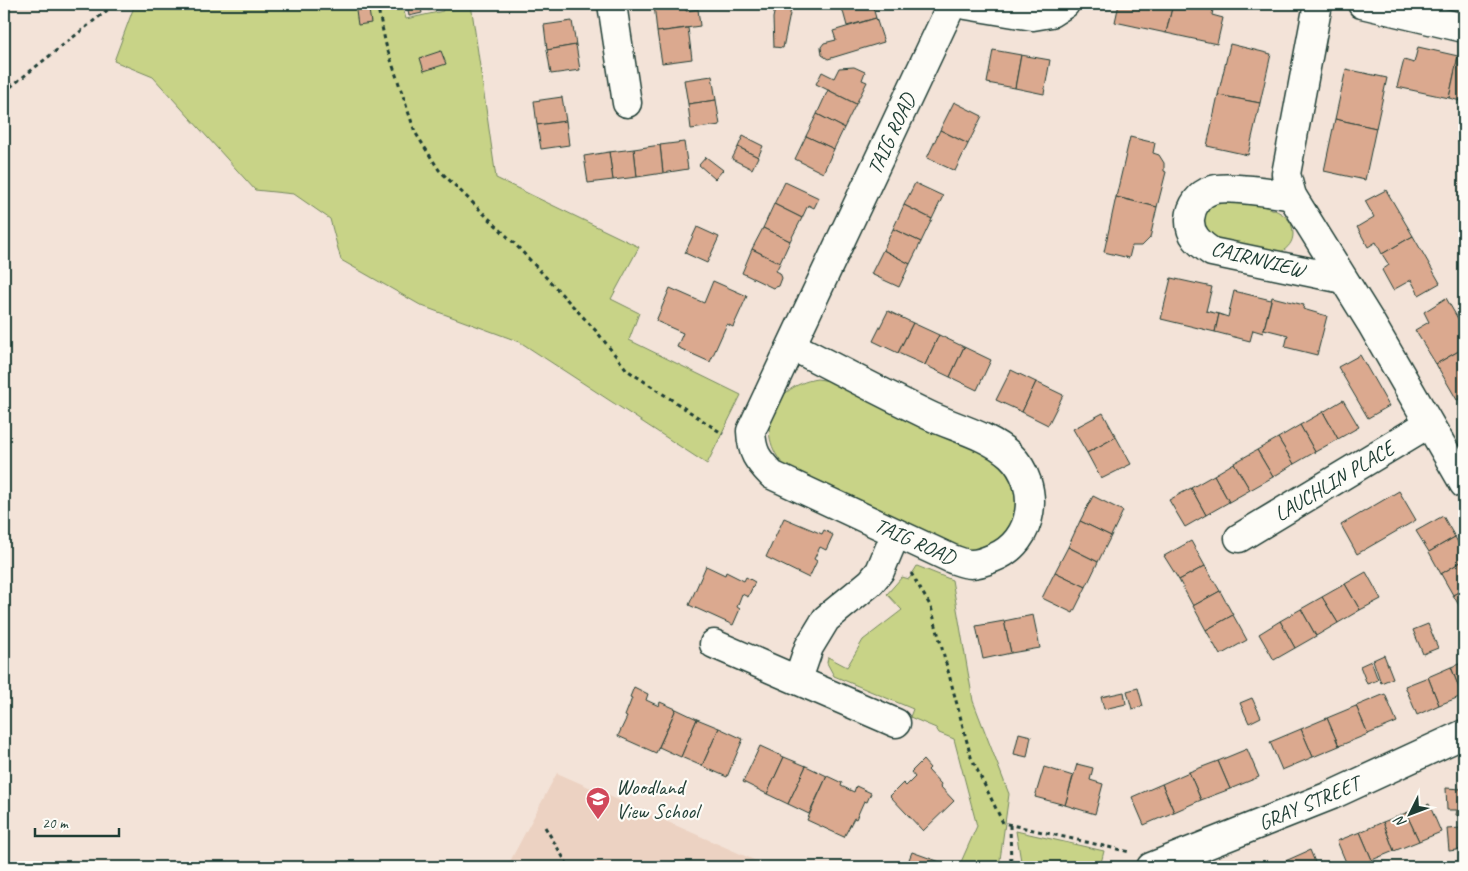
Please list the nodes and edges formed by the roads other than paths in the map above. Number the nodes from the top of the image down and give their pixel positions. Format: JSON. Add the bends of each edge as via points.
{"nodes":[{"id":1,"x":612,"y":4,"type":"edge"},
{"id":2,"x":952,"y":4,"type":"edge"},
{"id":3,"x":960,"y":4,"type":"edge"},
{"id":4,"x":1065,"y":4,"type":"edge"},
{"id":5,"x":1318,"y":4,"type":"edge"},
{"id":6,"x":1362,"y":4,"type":"edge"},
{"id":7,"x":1464,"y":28,"type":"edge"},
{"id":8,"x":627,"y":104,"type":"dead end"},
{"id":9,"x":1292,"y":196,"type":"junction"},
{"id":10,"x":1344,"y":279,"type":"junction"},
{"id":11,"x":792,"y":346,"type":"junction"},
{"id":12,"x":1428,"y":424,"type":"junction"},
{"id":13,"x":1464,"y":484,"type":"edge"},
{"id":14,"x":1239,"y":538,"type":"dead end"},
{"id":15,"x":891,"y":545,"type":"junction"},
{"id":16,"x":714,"y":644,"type":"dead end"},
{"id":17,"x":798,"y":679,"type":"junction"},
{"id":18,"x":896,"y":723,"type":"dead end"},
{"id":19,"x":1464,"y":734,"type":"edge"},
{"id":20,"x":1159,"y":864,"type":"edge"}],
"edges":[{"from":1,"to":8,"type":"street"},
{"from":2,"to":11,"type":"street","name":"TAIG ROAD"},
{"from":3,"to":4,"type":"street","via":[[1033,16],[1051,12]]},
{"from":5,"to":9,"type":"street","name":"CAIRNVIEW","via":[[1286,174]]},
{"from":6,"to":7,"type":"street"},
{"from":9,"to":10,"type":"street","name":"CAIRNVIEW"},
{"from":9,"to":10,"type":"street","name":"CAIRNVIEW","via":[[1213,189],[1203,194],[1193,208],[1192,233],[1212,252]]},
{"from":10,"to":12,"type":"street","name":"CAIRNVIEW"},
{"from":11,"to":15,"type":"street","name":"TAIG ROAD","via":[[751,431],[752,448],[772,475]]},
{"from":11,"to":15,"type":"street","name":"TAIG ROAD","via":[[927,415],[995,444],[1020,468],[1029,486],[1030,511],[1025,530],[1002,555],[972,564]]},
{"from":12,"to":13,"type":"street","name":"CAIRNVIEW"},
{"from":12,"to":14,"type":"street","name":"LAUCHLIN PLACE"},
{"from":15,"to":17,"type":"street","via":[[871,582],[826,619],[809,647]]},
{"from":16,"to":17,"type":"street"},
{"from":17,"to":18,"type":"street"},
{"from":19,"to":20,"type":"street","name":"GRAY STREET","via":[[1332,795]]}]}
